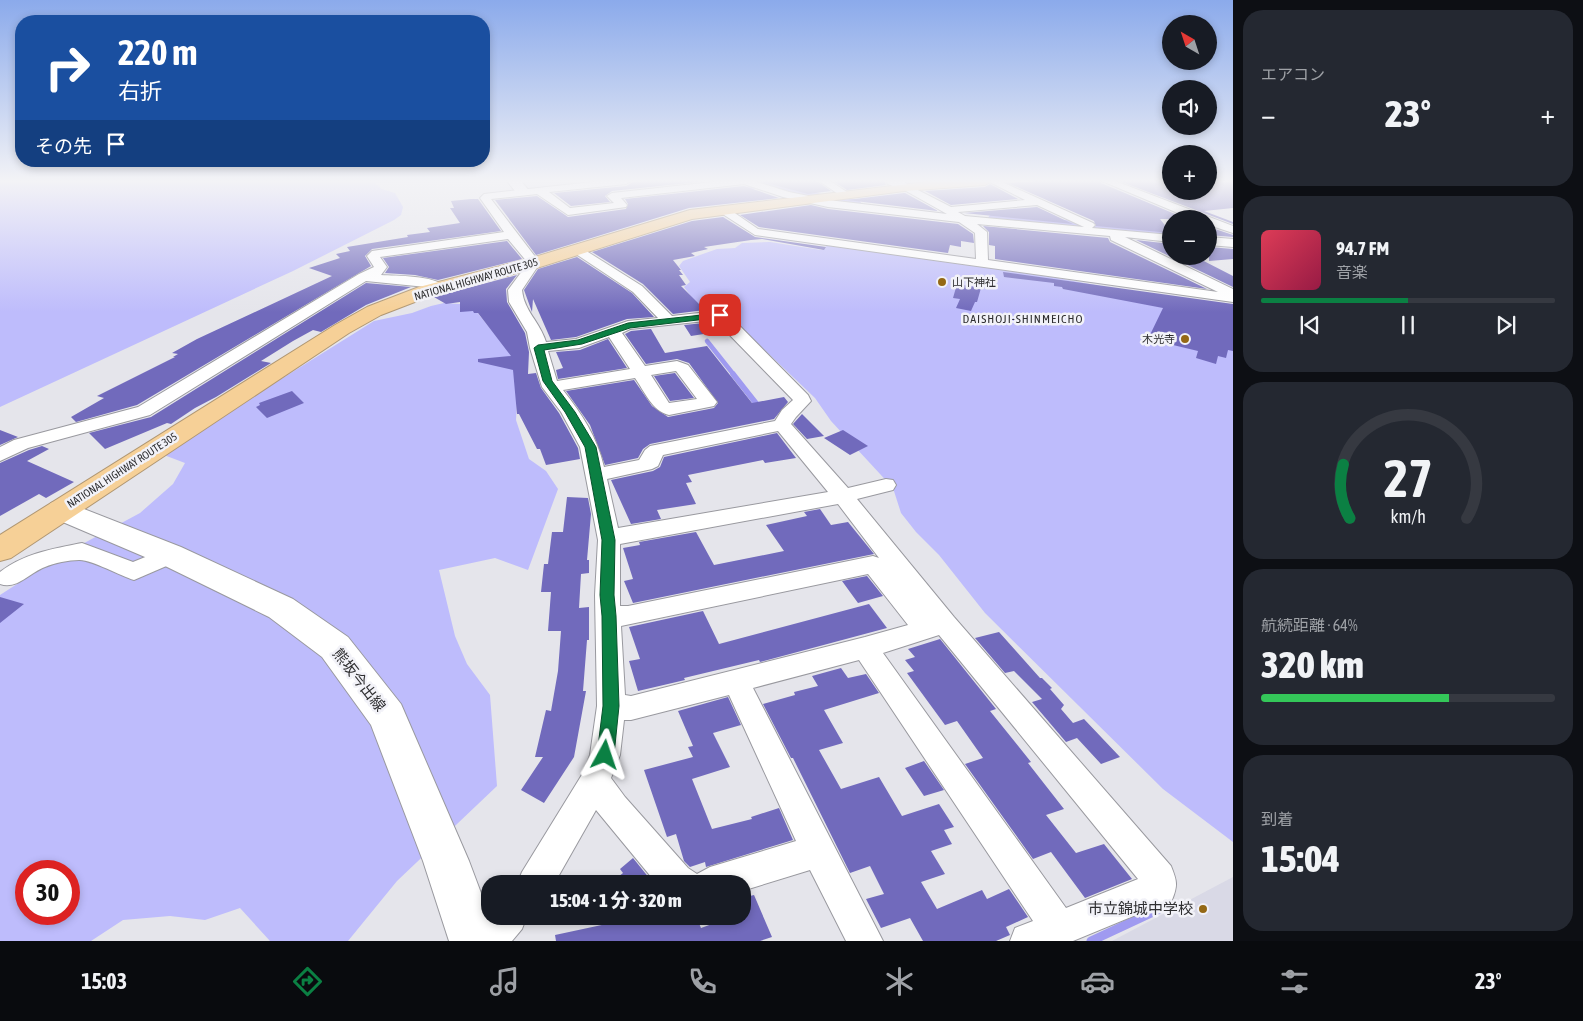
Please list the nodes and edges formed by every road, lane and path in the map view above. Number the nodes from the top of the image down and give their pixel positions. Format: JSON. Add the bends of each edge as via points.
{"nodes":[{"id":1,"x":505,"y":225,"type":"edge"},
{"id":2,"x":656,"y":225,"type":"edge"},
{"id":3,"x":744,"y":225,"type":"edge"},
{"id":4,"x":970,"y":225,"type":"edge"},
{"id":5,"x":1047,"y":225,"type":"edge"},
{"id":6,"x":1090,"y":225,"type":"edge"},
{"id":7,"x":1099,"y":225,"type":"edge"},
{"id":8,"x":1219,"y":225,"type":"edge"},
{"id":9,"x":1162,"y":230,"type":"edge"},
{"id":10,"x":1233,"y":230,"type":"edge"},
{"id":11,"x":1103,"y":231,"type":"junction"},
{"id":12,"x":510,"y":235,"type":"junction"},
{"id":13,"x":1217,"y":235,"type":"edge"},
{"id":14,"x":1162,"y":237,"type":"edge"},
{"id":15,"x":1233,"y":237,"type":"edge"},
{"id":16,"x":1217,"y":242,"type":"edge"},
{"id":17,"x":1233,"y":243,"type":"edge"},
{"id":18,"x":576,"y":250,"type":"junction"},
{"id":19,"x":982,"y":262,"type":"junction"},
{"id":20,"x":534,"y":263,"type":"junction"},
{"id":21,"x":364,"y":277,"type":"junction"},
{"id":22,"x":438,"y":287,"type":"junction"},
{"id":23,"x":1233,"y":296,"type":"edge"},
{"id":24,"x":668,"y":321,"type":"junction"},
{"id":25,"x":613,"y":331,"type":"junction"},
{"id":26,"x":538,"y":348,"type":"junction"},
{"id":27,"x":551,"y":387,"type":"junction"},
{"id":28,"x":782,"y":425,"type":"junction"},
{"id":29,"x":0,"y":455,"type":"edge"},
{"id":30,"x":597,"y":475,"type":"junction"},
{"id":31,"x":886,"y":484,"type":"dead end"},
{"id":32,"x":843,"y":496,"type":"junction"},
{"id":33,"x":61,"y":510,"type":"junction"},
{"id":34,"x":608,"y":535,"type":"junction"},
{"id":35,"x":0,"y":550,"type":"edge"},
{"id":36,"x":170,"y":555,"type":"junction"},
{"id":37,"x":8,"y":578,"type":"dead end"},
{"id":38,"x":609,"y":616,"type":"junction"},
{"id":39,"x":935,"y":626,"type":"junction"},
{"id":40,"x":865,"y":648,"type":"junction"},
{"id":41,"x":736,"y":681,"type":"junction"},
{"id":42,"x":611,"y":706,"type":"junction"},
{"id":43,"x":594,"y":781,"type":"junction"},
{"id":44,"x":818,"y":851,"type":"junction"},
{"id":45,"x":539,"y":875,"type":"edge"},
{"id":46,"x":672,"y":875,"type":"edge"},
{"id":47,"x":739,"y":875,"type":"edge"},
{"id":48,"x":502,"y":925,"type":"edge"},
{"id":49,"x":1059,"y":928,"type":"junction"},
{"id":50,"x":474,"y":941,"type":"edge"},
{"id":51,"x":489,"y":941,"type":"edge"},
{"id":52,"x":865,"y":941,"type":"edge"},
{"id":53,"x":1028,"y":941,"type":"edge"}],
"edges":[{"from":1,"to":12,"type":"street"},
{"from":2,"to":18,"type":"highway","name":"NATIONAL HIGHWAY ROUTE 305"},
{"from":3,"to":19,"type":"street","via":[[755,232]]},
{"from":4,"to":19,"type":"street","via":[[981,232]]},
{"from":5,"to":11,"type":"street"},
{"from":6,"to":11,"type":"street"},
{"from":7,"to":9,"type":"street"},
{"from":8,"to":10,"type":"street"},
{"from":11,"to":14,"type":"street"},
{"from":11,"to":23,"type":"street"},
{"from":12,"to":20,"type":"street","via":[[525,248]]},
{"from":12,"to":21,"type":"street","via":[[376,254],[373,256],[380,268]]},
{"from":13,"to":15,"type":"street"},
{"from":16,"to":17,"type":"street"},
{"from":18,"to":20,"type":"highway","name":"NATIONAL HIGHWAY ROUTE 305"},
{"from":18,"to":24,"type":"street","via":[[644,292]]},
{"from":19,"to":23,"type":"street"},
{"from":20,"to":22,"type":"highway","name":"NATIONAL HIGHWAY ROUTE 305"},
{"from":20,"to":26,"type":"street","via":[[515,293],[518,307],[535,332]]},
{"from":21,"to":22,"type":"street","via":[[428,283]]},
{"from":21,"to":29,"type":"street","via":[[144,411],[21,444]]},
{"from":22,"to":33,"type":"highway","name":"NATIONAL HIGHWAY ROUTE 305","via":[[355,322]]},
{"from":24,"to":25,"type":"street"},
{"from":24,"to":28,"type":"street","via":[[717,315],[724,318],[799,395],[802,401]]},
{"from":25,"to":26,"type":"street","via":[[579,343]]},
{"from":25,"to":27,"type":"street","via":[[638,372]]},
{"from":26,"to":27,"type":"street"},
{"from":27,"to":30,"type":"street","via":[[586,438]]},
{"from":28,"to":30,"type":"street","via":[[657,450],[652,454],[651,462],[645,465]]},
{"from":28,"to":32,"type":"street"},
{"from":30,"to":34,"type":"street"},
{"from":31,"to":32,"type":"street"},
{"from":32,"to":34,"type":"street","via":[[622,536]]},
{"from":32,"to":39,"type":"street"},
{"from":33,"to":35,"type":"highway","name":"NATIONAL HIGHWAY ROUTE 305"},
{"from":33,"to":36,"type":"main road","name":"熊坂今出線"},
{"from":34,"to":38,"type":"street"},
{"from":36,"to":37,"type":"street","via":[[134,570],[82,551],[40,559]]},
{"from":36,"to":50,"type":"main road","name":"熊坂今出線","via":[[281,608],[341,654],[387,716],[446,861]]},
{"from":38,"to":39,"type":"street","via":[[628,616],[873,564]]},
{"from":38,"to":42,"type":"street"},
{"from":39,"to":40,"type":"street"},
{"from":39,"to":49,"type":"street","via":[[1159,878],[1160,888]]},
{"from":40,"to":41,"type":"street"},
{"from":40,"to":49,"type":"street"},
{"from":41,"to":42,"type":"street","via":[[630,708]]},
{"from":41,"to":44,"type":"street"},
{"from":42,"to":43,"type":"street","via":[[605,755]]},
{"from":43,"to":45,"type":"street"},
{"from":43,"to":46,"type":"street"},
{"from":44,"to":47,"type":"street"},
{"from":44,"to":52,"type":"street"},
{"from":48,"to":51,"type":"street"},
{"from":49,"to":53,"type":"street"}]}
